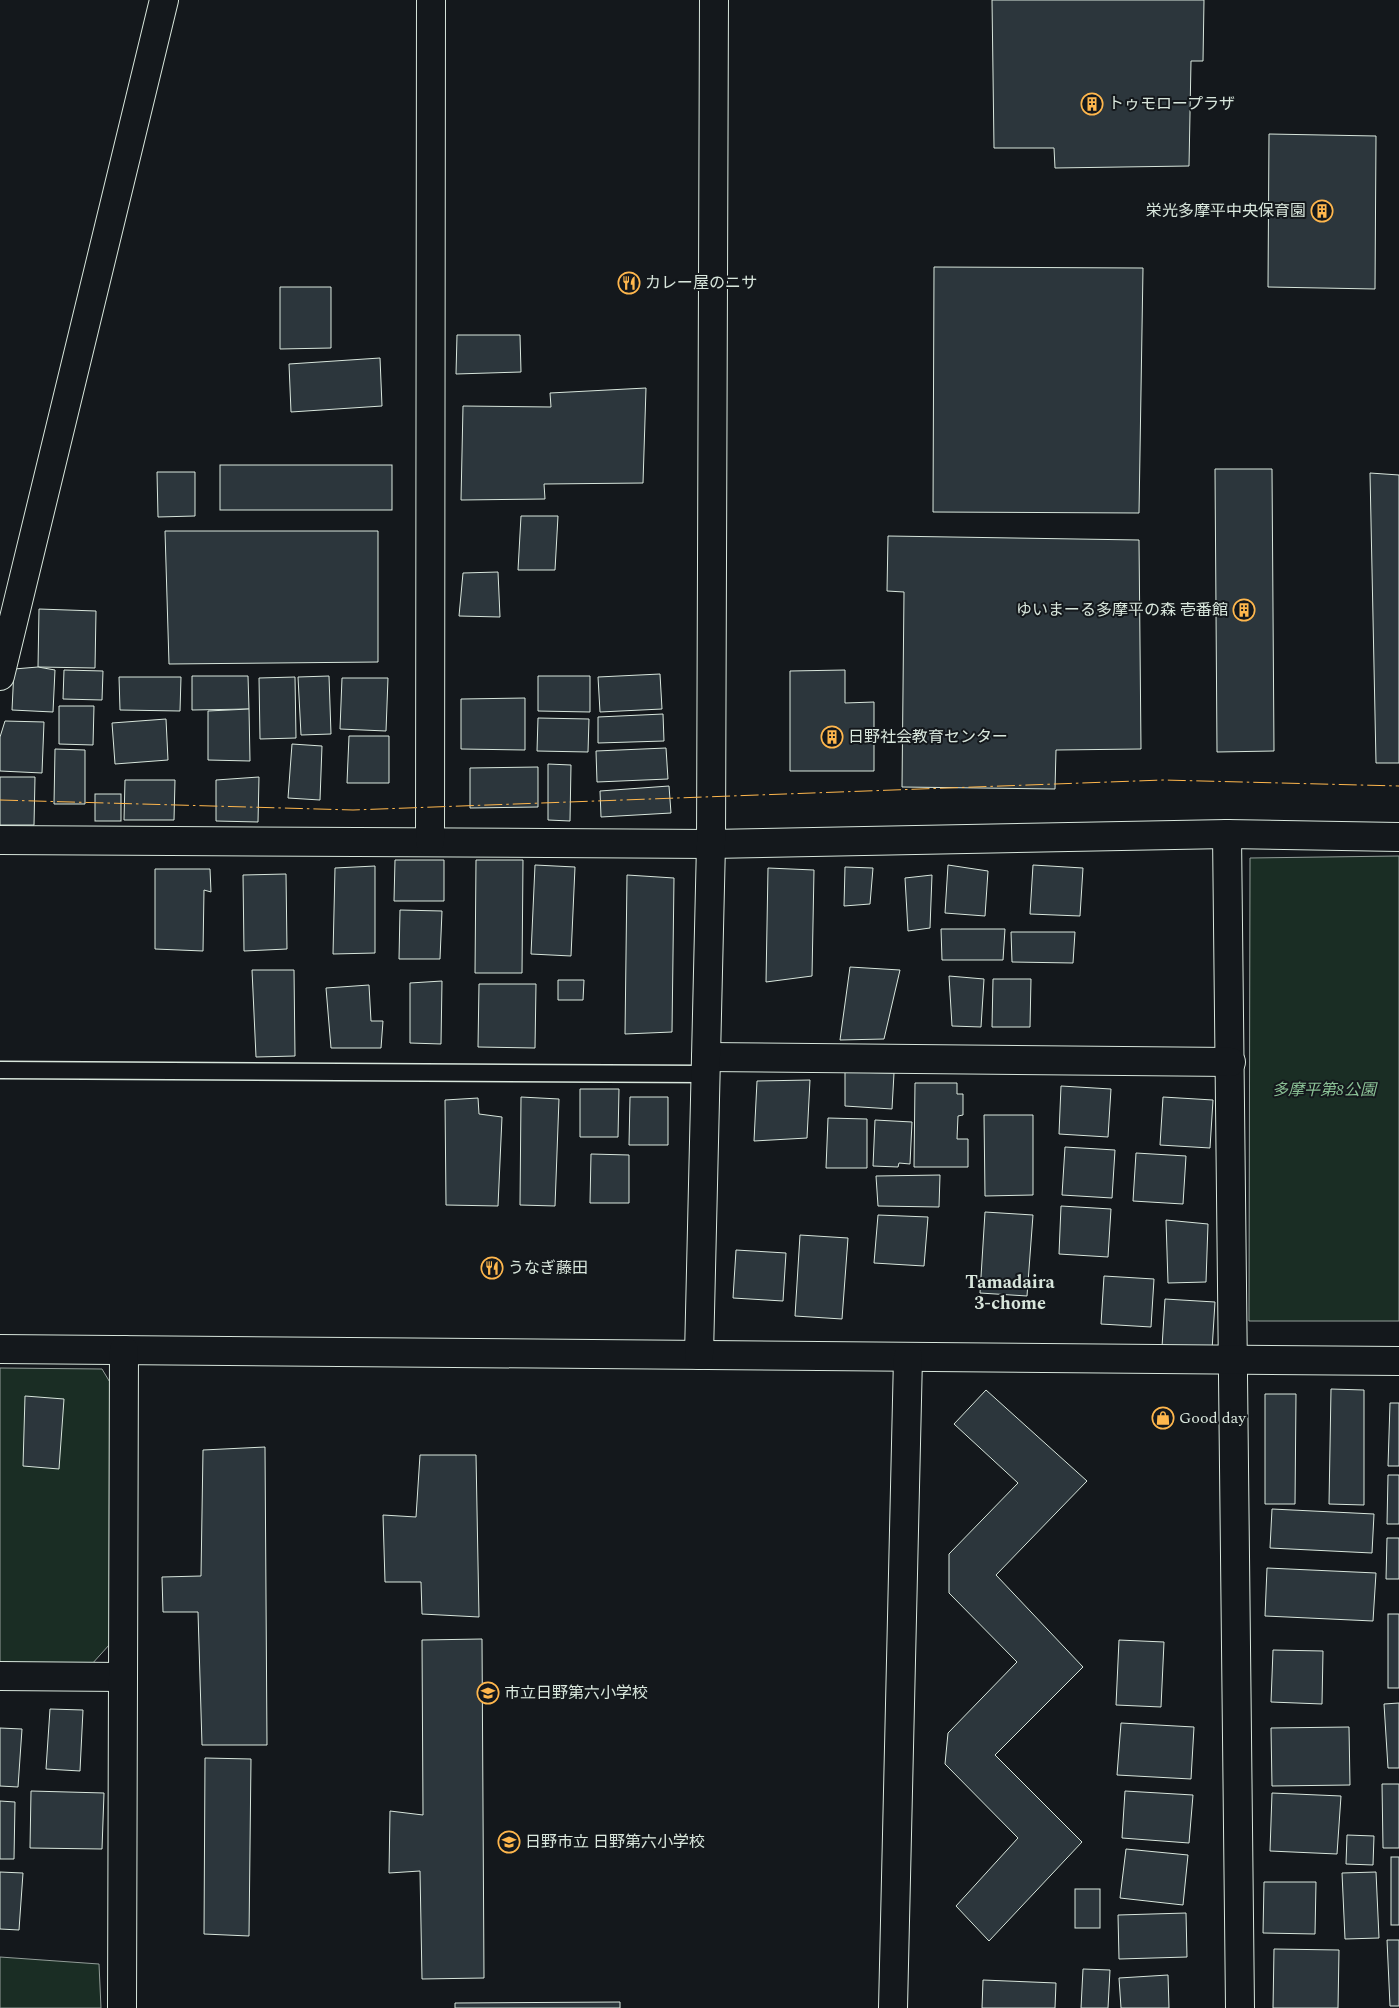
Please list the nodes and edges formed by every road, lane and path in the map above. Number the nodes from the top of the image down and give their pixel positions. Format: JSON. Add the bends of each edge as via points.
{"nodes":[{"id":1,"x":164,"y":0,"type":"edge"},
{"id":2,"x":431,"y":0,"type":"edge"},
{"id":3,"x":714,"y":0,"type":"edge"},
{"id":4,"x":0,"y":676,"type":"edge"},
{"id":5,"x":1227,"y":834,"type":"junction"},
{"id":6,"x":1399,"y":837,"type":"edge"},
{"id":7,"x":0,"y":840,"type":"edge"},
{"id":8,"x":430,"y":841,"type":"junction"},
{"id":9,"x":711,"y":844,"type":"junction"},
{"id":10,"x":1231,"y":1062,"type":"junction"},
{"id":11,"x":706,"y":1066,"type":"junction"},
{"id":12,"x":0,"y":1070,"type":"edge"},
{"id":13,"x":0,"y":1349,"type":"edge"},
{"id":14,"x":124,"y":1350,"type":"junction"},
{"id":15,"x":699,"y":1355,"type":"junction"},
{"id":16,"x":908,"y":1357,"type":"junction"},
{"id":17,"x":1233,"y":1360,"type":"junction"},
{"id":18,"x":1399,"y":1361,"type":"edge"},
{"id":19,"x":0,"y":1676,"type":"edge"},
{"id":20,"x":122,"y":1676,"type":"junction"},
{"id":21,"x":122,"y":2008,"type":"edge"},
{"id":22,"x":893,"y":2008,"type":"edge"},
{"id":23,"x":1240,"y":2008,"type":"edge"}],
"edges":[{"from":1,"to":4,"type":"street"},
{"from":2,"to":8,"type":"street"},
{"from":3,"to":9,"type":"street"},
{"from":5,"to":6,"type":"street"},
{"from":5,"to":9,"type":"street"},
{"from":5,"to":10,"type":"street"},
{"from":7,"to":8,"type":"street"},
{"from":8,"to":9,"type":"street"},
{"from":9,"to":11,"type":"street"},
{"from":10,"to":11,"type":"street"},
{"from":10,"to":17,"type":"street"},
{"from":11,"to":12,"type":"lane"},
{"from":11,"to":15,"type":"street"},
{"from":13,"to":14,"type":"street"},
{"from":14,"to":15,"type":"street"},
{"from":14,"to":20,"type":"street"},
{"from":15,"to":16,"type":"street"},
{"from":16,"to":17,"type":"street"},
{"from":16,"to":22,"type":"street"},
{"from":17,"to":18,"type":"street"},
{"from":17,"to":23,"type":"street"},
{"from":19,"to":20,"type":"street"},
{"from":20,"to":21,"type":"street"}]}
